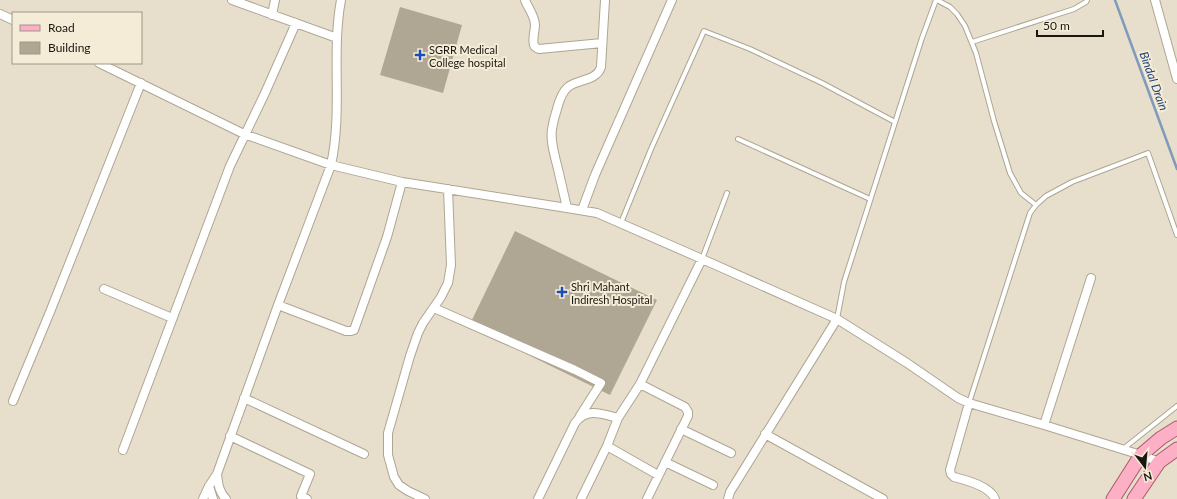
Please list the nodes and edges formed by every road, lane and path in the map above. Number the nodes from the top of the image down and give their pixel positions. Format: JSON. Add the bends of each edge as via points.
{"nodes":[{"id":1,"x":232,"y":0,"type":"edge"},
{"id":2,"x":275,"y":0,"type":"edge"},
{"id":3,"x":341,"y":0,"type":"edge"},
{"id":4,"x":525,"y":0,"type":"edge"},
{"id":5,"x":605,"y":0,"type":"edge"},
{"id":6,"x":672,"y":0,"type":"edge"},
{"id":7,"x":937,"y":0,"type":"edge"},
{"id":8,"x":1087,"y":0,"type":"edge"},
{"id":9,"x":1155,"y":0,"type":"edge"},
{"id":10,"x":0,"y":14,"type":"edge"},
{"id":11,"x":272,"y":15,"type":"junction"},
{"id":12,"x":12,"y":20,"type":"edge"},
{"id":13,"x":296,"y":23,"type":"junction"},
{"id":14,"x":337,"y":38,"type":"junction"},
{"id":15,"x":972,"y":42,"type":"junction"},
{"id":16,"x":602,"y":43,"type":"junction"},
{"id":17,"x":101,"y":64,"type":"edge"},
{"id":18,"x":1177,"y":79,"type":"edge"},
{"id":19,"x":141,"y":83,"type":"junction"},
{"id":20,"x":895,"y":122,"type":"junction"},
{"id":21,"x":244,"y":134,"type":"junction"},
{"id":22,"x":738,"y":139,"type":"dead end"},
{"id":23,"x":331,"y":165,"type":"junction"},
{"id":24,"x":405,"y":183,"type":"junction"},
{"id":25,"x":448,"y":189,"type":"junction"},
{"id":26,"x":727,"y":193,"type":"dead end"},
{"id":27,"x":870,"y":199,"type":"junction"},
{"id":28,"x":1036,"y":205,"type":"junction"},
{"id":29,"x":567,"y":208,"type":"junction"},
{"id":30,"x":582,"y":210,"type":"junction"},
{"id":31,"x":621,"y":223,"type":"junction"},
{"id":32,"x":1177,"y":235,"type":"edge"},
{"id":33,"x":702,"y":259,"type":"junction"},
{"id":34,"x":1091,"y":278,"type":"dead end"},
{"id":35,"x":104,"y":289,"type":"dead end"},
{"id":36,"x":278,"y":305,"type":"junction"},
{"id":37,"x":434,"y":308,"type":"junction"},
{"id":38,"x":172,"y":318,"type":"junction"},
{"id":39,"x":837,"y":319,"type":"junction"},
{"id":40,"x":640,"y":384,"type":"junction"},
{"id":41,"x":244,"y":398,"type":"junction"},
{"id":42,"x":13,"y":401,"type":"dead end"},
{"id":43,"x":969,"y":403,"type":"junction"},
{"id":44,"x":1177,"y":406,"type":"edge"},
{"id":45,"x":580,"y":416,"type":"junction"},
{"id":46,"x":618,"y":418,"type":"junction"},
{"id":47,"x":1044,"y":425,"type":"junction"},
{"id":48,"x":1177,"y":428,"type":"edge"},
{"id":49,"x":681,"y":429,"type":"junction"},
{"id":50,"x":765,"y":434,"type":"junction"},
{"id":51,"x":230,"y":436,"type":"junction"},
{"id":52,"x":608,"y":446,"type":"junction"},
{"id":53,"x":1122,"y":449,"type":"junction"},
{"id":54,"x":1177,"y":449,"type":"edge"},
{"id":55,"x":123,"y":450,"type":"dead end"},
{"id":56,"x":731,"y":453,"type":"dead end"},
{"id":57,"x":364,"y":454,"type":"dead end"},
{"id":58,"x":1141,"y":455,"type":"junction"},
{"id":59,"x":665,"y":462,"type":"junction"},
{"id":60,"x":1159,"y":462,"type":"junction"},
{"id":61,"x":217,"y":474,"type":"junction"},
{"id":62,"x":658,"y":475,"type":"junction"},
{"id":63,"x":712,"y":485,"type":"dead end"},
{"id":64,"x":209,"y":486,"type":"junction"},
{"id":65,"x":203,"y":499,"type":"edge"},
{"id":66,"x":213,"y":499,"type":"edge"},
{"id":67,"x":226,"y":499,"type":"edge"},
{"id":68,"x":307,"y":499,"type":"edge"},
{"id":69,"x":425,"y":499,"type":"edge"},
{"id":70,"x":538,"y":499,"type":"edge"},
{"id":71,"x":581,"y":499,"type":"edge"},
{"id":72,"x":647,"y":499,"type":"edge"},
{"id":73,"x":728,"y":499,"type":"edge"},
{"id":74,"x":883,"y":499,"type":"edge"},
{"id":75,"x":995,"y":499,"type":"edge"},
{"id":76,"x":1113,"y":499,"type":"edge"},
{"id":77,"x":1134,"y":499,"type":"edge"}],
"edges":[{"from":1,"to":11,"type":"street"},
{"from":2,"to":11,"type":"street"},
{"from":3,"to":14,"type":"street"},
{"from":4,"to":16,"type":"street","via":[[534,20],[536,48]]},
{"from":5,"to":16,"type":"street"},
{"from":6,"to":30,"type":"street"},
{"from":7,"to":15,"type":"lane","via":[[957,14]]},
{"from":7,"to":20,"type":"lane"},
{"from":8,"to":15,"type":"lane","via":[[1074,9]]},
{"from":9,"to":18,"type":"street"},
{"from":10,"to":12,"type":"street"},
{"from":11,"to":13,"type":"street"},
{"from":13,"to":14,"type":"street"},
{"from":13,"to":21,"type":"street"},
{"from":14,"to":23,"type":"street","via":[[337,127]]},
{"from":15,"to":28,"type":"lane","via":[[1010,173],[1021,193]]},
{"from":16,"to":29,"type":"street","via":[[599,72],[596,76],[575,83],[565,91],[552,128],[554,152]]},
{"from":17,"to":19,"type":"street"},
{"from":19,"to":21,"type":"street"},
{"from":19,"to":42,"type":"street"},
{"from":20,"to":27,"type":"lane"},
{"from":20,"to":31,"type":"lane","via":[[757,52],[704,32]]},
{"from":21,"to":23,"type":"street"},
{"from":21,"to":38,"type":"street"},
{"from":22,"to":27,"type":"lane"},
{"from":23,"to":24,"type":"street"},
{"from":23,"to":36,"type":"street"},
{"from":24,"to":25,"type":"street"},
{"from":24,"to":36,"type":"street","via":[[354,330],[346,331]]},
{"from":25,"to":29,"type":"street"},
{"from":25,"to":37,"type":"street","via":[[451,265],[448,283]]},
{"from":26,"to":33,"type":"lane"},
{"from":27,"to":39,"type":"lane","via":[[844,282]]},
{"from":28,"to":32,"type":"lane","via":[[1046,196],[1072,182],[1148,153]]},
{"from":28,"to":43,"type":"lane","via":[[1030,213]]},
{"from":29,"to":30,"type":"street"},
{"from":30,"to":31,"type":"street"},
{"from":31,"to":33,"type":"street"},
{"from":33,"to":39,"type":"street"},
{"from":33,"to":40,"type":"street"},
{"from":34,"to":47,"type":"street"},
{"from":35,"to":38,"type":"street"},
{"from":36,"to":41,"type":"street"},
{"from":37,"to":45,"type":"street","via":[[601,384]]},
{"from":37,"to":69,"type":"street","via":[[414,344],[388,433],[388,455],[394,477],[408,491]]},
{"from":38,"to":55,"type":"street"},
{"from":39,"to":43,"type":"street"},
{"from":39,"to":50,"type":"street"},
{"from":40,"to":46,"type":"street"},
{"from":40,"to":49,"type":"street","via":[[685,407],[688,416]]},
{"from":41,"to":51,"type":"street"},
{"from":41,"to":57,"type":"street"},
{"from":43,"to":47,"type":"street"},
{"from":43,"to":75,"type":"street","via":[[950,466],[951,474],[990,491]]},
{"from":44,"to":53,"type":"lane"},
{"from":45,"to":46,"type":"street","via":[[594,412]]},
{"from":45,"to":70,"type":"street"},
{"from":46,"to":52,"type":"street"},
{"from":47,"to":53,"type":"street"},
{"from":48,"to":58,"type":"main road"},
{"from":49,"to":56,"type":"street"},
{"from":49,"to":59,"type":"street"},
{"from":50,"to":73,"type":"street"},
{"from":50,"to":74,"type":"street"},
{"from":51,"to":61,"type":"street"},
{"from":51,"to":68,"type":"street","via":[[310,474],[301,496]]},
{"from":52,"to":62,"type":"street"},
{"from":52,"to":71,"type":"street"},
{"from":53,"to":58,"type":"street"},
{"from":54,"to":60,"type":"main road"},
{"from":58,"to":60,"type":"street"},
{"from":58,"to":76,"type":"main road"},
{"from":59,"to":62,"type":"street"},
{"from":59,"to":63,"type":"street"},
{"from":60,"to":77,"type":"main road"},
{"from":61,"to":64,"type":"street"},
{"from":61,"to":67,"type":"street","via":[[218,487]]},
{"from":62,"to":72,"type":"street"},
{"from":64,"to":65,"type":"street"},
{"from":64,"to":66,"type":"street"}]}
